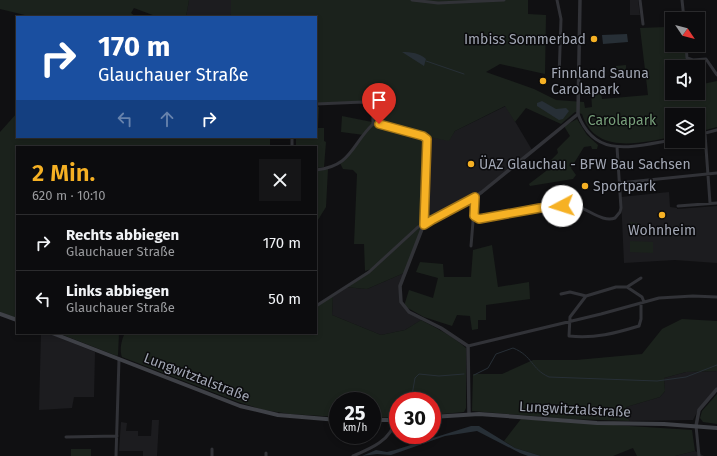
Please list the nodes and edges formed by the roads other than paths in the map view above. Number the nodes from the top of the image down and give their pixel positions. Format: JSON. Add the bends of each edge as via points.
{"nodes":[{"id":1,"x":412,"y":0,"type":"edge"},
{"id":2,"x":504,"y":0,"type":"edge"},
{"id":3,"x":557,"y":0,"type":"edge"},
{"id":4,"x":580,"y":0,"type":"edge"},
{"id":5,"x":640,"y":0,"type":"edge"},
{"id":6,"x":682,"y":0,"type":"edge"},
{"id":7,"x":683,"y":12,"type":"edge"},
{"id":8,"x":642,"y":24,"type":"dead end"},
{"id":9,"x":687,"y":52,"type":"edge"},
{"id":10,"x":717,"y":75,"type":"edge"},
{"id":11,"x":559,"y":78,"type":"dead end"},
{"id":12,"x":317,"y":104,"type":"edge"},
{"id":13,"x":578,"y":114,"type":"junction"},
{"id":14,"x":374,"y":124,"type":"junction"},
{"id":15,"x":717,"y":130,"type":"edge"},
{"id":16,"x":706,"y":134,"type":"joint"},
{"id":17,"x":665,"y":141,"type":"edge"},
{"id":18,"x":616,"y":148,"type":"junction"},
{"id":19,"x":317,"y":170,"type":"edge"},
{"id":20,"x":708,"y":173,"type":"junction"},
{"id":21,"x":717,"y":173,"type":"edge"},
{"id":22,"x":619,"y":183,"type":"junction"},
{"id":23,"x":475,"y":197,"type":"junction"},
{"id":24,"x":710,"y":203,"type":"junction"},
{"id":25,"x":717,"y":203,"type":"edge"},
{"id":26,"x":678,"y":206,"type":"dead end"},
{"id":27,"x":474,"y":216,"type":"junction"},
{"id":28,"x":424,"y":225,"type":"junction"},
{"id":29,"x":471,"y":246,"type":"dead end"},
{"id":30,"x":641,"y":278,"type":"dead end"},
{"id":31,"x":627,"y":287,"type":"junction"},
{"id":32,"x":561,"y":294,"type":"dead end"},
{"id":33,"x":586,"y":296,"type":"junction"},
{"id":34,"x":717,"y":296,"type":"edge"},
{"id":35,"x":642,"y":302,"type":"junction"},
{"id":36,"x":317,"y":305,"type":"edge"},
{"id":37,"x":0,"y":314,"type":"edge"},
{"id":38,"x":16,"y":320,"type":"edge"},
{"id":39,"x":569,"y":322,"type":"junction"},
{"id":40,"x":55,"y":334,"type":"edge"},
{"id":41,"x":468,"y":346,"type":"junction"},
{"id":42,"x":119,"y":359,"type":"junction"},
{"id":43,"x":717,"y":389,"type":"edge"},
{"id":44,"x":469,"y":414,"type":"junction"},
{"id":45,"x":441,"y":416,"type":"edge"},
{"id":46,"x":329,"y":419,"type":"edge"},
{"id":47,"x":696,"y":426,"type":"junction"},
{"id":48,"x":717,"y":428,"type":"edge"},
{"id":49,"x":389,"y":433,"type":"edge"},
{"id":50,"x":117,"y":436,"type":"junction"},
{"id":51,"x":66,"y":437,"type":"dead end"},
{"id":52,"x":212,"y":449,"type":"dead end"},
{"id":53,"x":116,"y":456,"type":"edge"},
{"id":54,"x":212,"y":456,"type":"edge"},
{"id":55,"x":353,"y":456,"type":"edge"},
{"id":56,"x":699,"y":456,"type":"edge"}],
"edges":[{"from":1,"to":2,"type":"street","via":[[438,3]]},
{"from":3,"to":11,"type":"street","via":[[561,19]]},
{"from":4,"to":13,"type":"street"},
{"from":5,"to":8,"type":"street"},
{"from":6,"to":7,"type":"street"},
{"from":9,"to":10,"type":"street","via":[[687,58],[706,59]]},
{"from":12,"to":14,"type":"street","via":[[363,102],[373,107]]},
{"from":13,"to":18,"type":"street","via":[[592,136],[603,144]]},
{"from":13,"to":23,"type":"street"},
{"from":14,"to":19,"type":"street","via":[[340,163],[328,169]]},
{"from":14,"to":28,"type":"street","via":[[387,125],[427,139]]},
{"from":15,"to":16,"type":"street"},
{"from":16,"to":20,"type":"street"},
{"from":17,"to":18,"type":"street"},
{"from":18,"to":22,"type":"street"},
{"from":20,"to":21,"type":"street"},
{"from":20,"to":22,"type":"street"},
{"from":20,"to":24,"type":"street"},
{"from":22,"to":27,"type":"street","via":[[621,208],[618,216],[610,220],[574,206],[540,208],[479,219]]},
{"from":23,"to":27,"type":"street"},
{"from":23,"to":28,"type":"street"},
{"from":24,"to":25,"type":"street"},
{"from":24,"to":26,"type":"street"},
{"from":27,"to":29,"type":"street"},
{"from":28,"to":36,"type":"street","via":[[418,227],[371,270]]},
{"from":28,"to":41,"type":"street","via":[[400,286],[401,302],[409,312],[441,328]]},
{"from":30,"to":31,"type":"street"},
{"from":31,"to":33,"type":"street","via":[[616,287]]},
{"from":31,"to":35,"type":"street","via":[[642,297]]},
{"from":32,"to":33,"type":"street","via":[[570,292]]},
{"from":33,"to":39,"type":"street","via":[[573,312]]},
{"from":34,"to":35,"type":"street","via":[[659,298]]},
{"from":35,"to":39,"type":"street"},
{"from":35,"to":39,"type":"street","via":[[639,326],[622,331],[583,338],[569,336]]},
{"from":37,"to":38,"type":"main road"},
{"from":39,"to":41,"type":"street"},
{"from":40,"to":42,"type":"main road","name":"Lungwitztalstraße"},
{"from":41,"to":44,"type":"street"},
{"from":42,"to":46,"type":"main road","name":"Lungwitztalstraße","via":[[257,411],[290,417]]},
{"from":42,"to":50,"type":"street"},
{"from":43,"to":47,"type":"street","via":[[699,410]]},
{"from":44,"to":45,"type":"main road","name":"Lungwitztalstraße"},
{"from":44,"to":47,"type":"main road","name":"Lungwitztalstraße","via":[[596,423]]},
{"from":47,"to":48,"type":"main road","name":"Lungwitztalstraße"},
{"from":47,"to":56,"type":"street"},
{"from":49,"to":55,"type":"street","via":[[379,444]]},
{"from":50,"to":51,"type":"street"},
{"from":50,"to":53,"type":"street"},
{"from":52,"to":54,"type":"street"}]}
